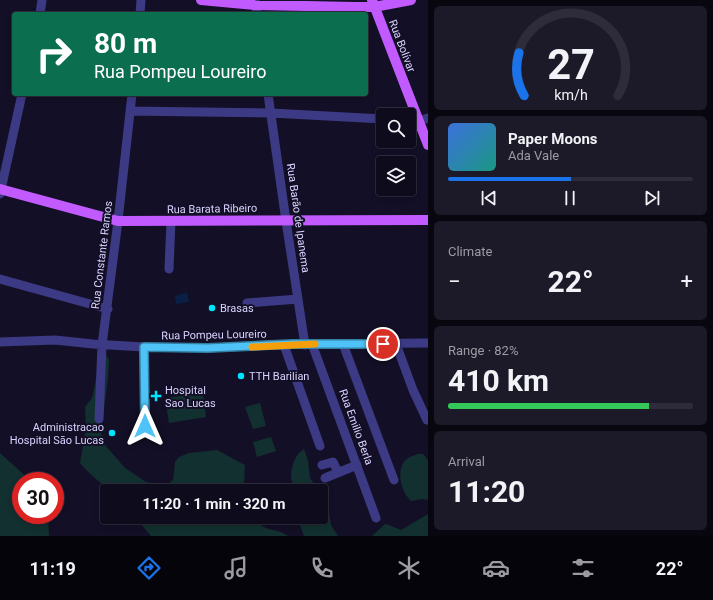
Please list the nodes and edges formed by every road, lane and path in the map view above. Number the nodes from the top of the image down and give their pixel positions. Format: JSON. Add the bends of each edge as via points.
{"nodes":[{"id":1,"x":42,"y":0,"type":"edge"},
{"id":2,"x":141,"y":0,"type":"edge"},
{"id":3,"x":201,"y":0,"type":"edge"},
{"id":4,"x":411,"y":0,"type":"edge"},
{"id":5,"x":373,"y":4,"type":"edge"},
{"id":6,"x":256,"y":6,"type":"edge"},
{"id":7,"x":40,"y":12,"type":"edge"},
{"id":8,"x":140,"y":12,"type":"edge"},
{"id":9,"x":22,"y":96,"type":"edge"},
{"id":10,"x":132,"y":96,"type":"edge"},
{"id":11,"x":268,"y":96,"type":"edge"},
{"id":12,"x":130,"y":111,"type":"junction"},
{"id":13,"x":271,"y":113,"type":"junction"},
{"id":14,"x":376,"y":119,"type":"edge"},
{"id":15,"x":419,"y":120,"type":"edge"},
{"id":16,"x":428,"y":145,"type":"edge"},
{"id":17,"x":0,"y":190,"type":"edge"},
{"id":18,"x":428,"y":220,"type":"edge"},
{"id":19,"x":118,"y":221,"type":"junction"},
{"id":20,"x":286,"y":221,"type":"junction"},
{"id":21,"x":170,"y":222,"type":"junction"},
{"id":22,"x":169,"y":269,"type":"dead end"},
{"id":23,"x":0,"y":279,"type":"edge"},
{"id":24,"x":298,"y":299,"type":"junction"},
{"id":25,"x":247,"y":303,"type":"dead end"},
{"id":26,"x":108,"y":309,"type":"junction"},
{"id":27,"x":0,"y":342,"type":"edge"},
{"id":28,"x":428,"y":343,"type":"edge"},
{"id":29,"x":309,"y":344,"type":"junction"},
{"id":30,"x":343,"y":344,"type":"junction"},
{"id":31,"x":396,"y":344,"type":"junction"},
{"id":32,"x":102,"y":345,"type":"junction"},
{"id":33,"x":284,"y":345,"type":"junction"},
{"id":34,"x":144,"y":347,"type":"junction"},
{"id":35,"x":99,"y":419,"type":"dead end"},
{"id":36,"x":428,"y":420,"type":"edge"},
{"id":37,"x":145,"y":426,"type":"dead end"},
{"id":38,"x":320,"y":446,"type":"dead end"},
{"id":39,"x":322,"y":465,"type":"dead end"},
{"id":40,"x":357,"y":465,"type":"junction"},
{"id":41,"x":338,"y":472,"type":"junction"},
{"id":42,"x":325,"y":478,"type":"dead end"},
{"id":43,"x":394,"y":480,"type":"dead end"},
{"id":44,"x":376,"y":518,"type":"dead end"}],
"edges":[{"from":1,"to":7,"type":"street"},
{"from":2,"to":8,"type":"street"},
{"from":3,"to":6,"type":"main road"},
{"from":4,"to":5,"type":"main road"},
{"from":5,"to":6,"type":"main road"},
{"from":5,"to":15,"type":"main road","name":"Rua Bolívar"},
{"from":9,"to":17,"type":"street"},
{"from":10,"to":12,"type":"street","name":"Rua Constante Ramos"},
{"from":11,"to":13,"type":"street","name":"Rua Barão de Ipanema"},
{"from":12,"to":13,"type":"street"},
{"from":12,"to":19,"type":"street","name":"Rua Constante Ramos"},
{"from":13,"to":14,"type":"street"},
{"from":13,"to":20,"type":"street","name":"Rua Barão de Ipanema"},
{"from":15,"to":16,"type":"main road","name":"Rua Bolívar"},
{"from":17,"to":19,"type":"main road","name":"Rua Barata Ribeiro"},
{"from":18,"to":20,"type":"main road","name":"Rua Barata Ribeiro"},
{"from":19,"to":21,"type":"main road","name":"Rua Barata Ribeiro"},
{"from":19,"to":26,"type":"street","name":"Rua Constante Ramos"},
{"from":20,"to":21,"type":"main road","name":"Rua Barata Ribeiro"},
{"from":20,"to":24,"type":"street","name":"Rua Barão de Ipanema"},
{"from":21,"to":22,"type":"street"},
{"from":23,"to":26,"type":"street"},
{"from":24,"to":25,"type":"street"},
{"from":24,"to":29,"type":"street","name":"Rua Barão de Ipanema"},
{"from":26,"to":32,"type":"street","name":"Rua Constante Ramos"},
{"from":27,"to":32,"type":"street","name":"Rua Pompeu Loureiro","via":[[55,340]]},
{"from":28,"to":31,"type":"street","name":"Rua Pompeu Loureiro"},
{"from":29,"to":30,"type":"street","name":"Rua Pompeu Loureiro"},
{"from":29,"to":33,"type":"street","name":"Rua Pompeu Loureiro"},
{"from":29,"to":40,"type":"street","name":"Rua Emilio Berla"},
{"from":30,"to":31,"type":"street","name":"Rua Pompeu Loureiro"},
{"from":30,"to":43,"type":"street"},
{"from":31,"to":36,"type":"street","via":[[413,390]]},
{"from":32,"to":34,"type":"street","name":"Rua Pompeu Loureiro"},
{"from":32,"to":35,"type":"street","name":"Rua Constante Ramos"},
{"from":33,"to":34,"type":"street","name":"Rua Pompeu Loureiro"},
{"from":33,"to":38,"type":"street"},
{"from":34,"to":37,"type":"street"},
{"from":39,"to":41,"type":"street","via":[[334,462]]},
{"from":40,"to":41,"type":"street"},
{"from":40,"to":44,"type":"street","name":"Rua Emilio Berla"},
{"from":41,"to":42,"type":"street"}]}
